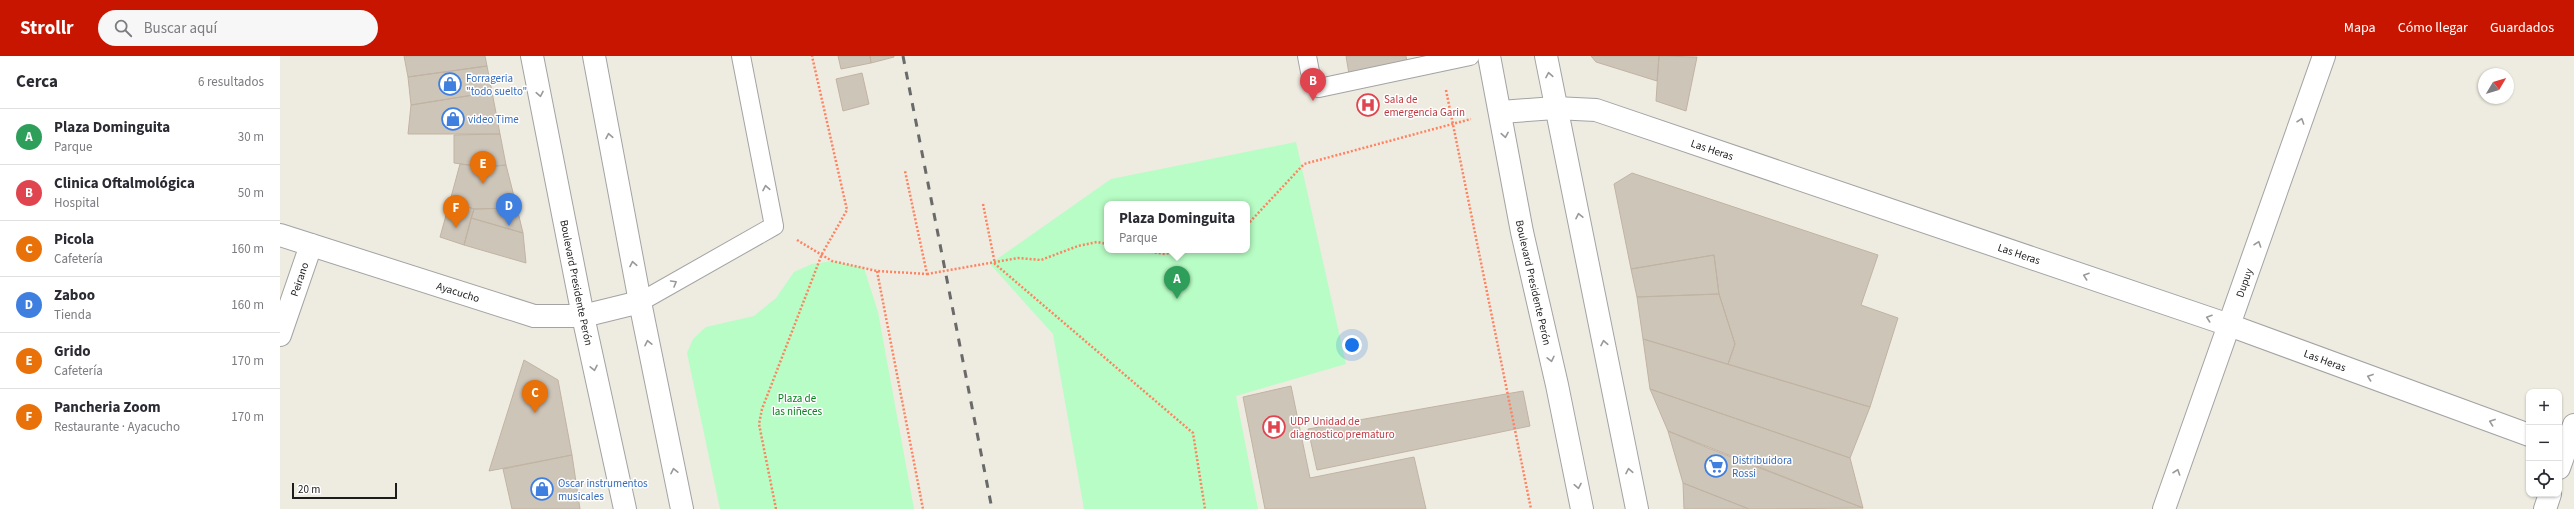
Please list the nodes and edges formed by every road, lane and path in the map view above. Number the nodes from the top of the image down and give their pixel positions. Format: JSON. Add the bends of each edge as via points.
{"nodes":[{"id":1,"x":532,"y":56,"type":"edge"},
{"id":2,"x":594,"y":56,"type":"edge"},
{"id":3,"x":741,"y":56,"type":"edge"},
{"id":4,"x":812,"y":56,"type":"edge"},
{"id":5,"x":1307,"y":56,"type":"edge"},
{"id":6,"x":1470,"y":56,"type":"edge"},
{"id":7,"x":1489,"y":56,"type":"edge"},
{"id":8,"x":1546,"y":56,"type":"edge"},
{"id":9,"x":2324,"y":56,"type":"edge"},
{"id":10,"x":1439,"y":63,"type":"junction"},
{"id":11,"x":1555,"y":108,"type":"junction"},
{"id":12,"x":1501,"y":112,"type":"junction"},
{"id":13,"x":1454,"y":123,"type":"junction"},
{"id":14,"x":905,"y":171,"type":"dead end"},
{"id":15,"x":983,"y":204,"type":"dead end"},
{"id":16,"x":1250,"y":222,"type":"edge"},
{"id":17,"x":774,"y":226,"type":"junction"},
{"id":18,"x":280,"y":235,"type":"edge"},
{"id":19,"x":1104,"y":243,"type":"edge"},
{"id":20,"x":311,"y":245,"type":"junction"},
{"id":21,"x":1158,"y":253,"type":"edge"},
{"id":22,"x":1169,"y":253,"type":"edge"},
{"id":23,"x":822,"y":254,"type":"junction"},
{"id":24,"x":995,"y":264,"type":"junction"},
{"id":25,"x":877,"y":271,"type":"junction"},
{"id":26,"x":927,"y":274,"type":"junction"},
{"id":27,"x":640,"y":302,"type":"junction"},
{"id":28,"x":583,"y":316,"type":"junction"},
{"id":29,"x":2229,"y":325,"type":"junction"},
{"id":30,"x":280,"y":335,"type":"edge"},
{"id":31,"x":2574,"y":425,"type":"edge"},
{"id":32,"x":2526,"y":434,"type":"edge"},
{"id":33,"x":2564,"y":453,"type":"edge"},
{"id":34,"x":2549,"y":497,"type":"edge"},
{"id":35,"x":625,"y":509,"type":"edge"},
{"id":36,"x":682,"y":509,"type":"edge"},
{"id":37,"x":776,"y":509,"type":"edge"},
{"id":38,"x":923,"y":509,"type":"edge"},
{"id":39,"x":1206,"y":509,"type":"edge"},
{"id":40,"x":1531,"y":509,"type":"edge"},
{"id":41,"x":1582,"y":509,"type":"edge"},
{"id":42,"x":1637,"y":509,"type":"edge"},
{"id":43,"x":2164,"y":509,"type":"edge"},
{"id":44,"x":2545,"y":509,"type":"edge"}],
"edges":[{"from":1,"to":28,"type":"street","name":"Boulevard Presidente Perón","one_way":true},
{"from":27,"to":2,"type":"street","one_way":true},
{"from":17,"to":3,"type":"lane","one_way":true},
{"from":4,"to":23,"type":"path","via":[[847,210]]},
{"from":5,"to":10,"type":"lane","via":[[1310,72],[1319,88]]},
{"from":6,"to":10,"type":"lane"},
{"from":7,"to":12,"type":"street","name":"Boulevard Presidente Perón"},
{"from":11,"to":8,"type":"street","one_way":true},
{"from":29,"to":9,"type":"street","name":"Dupuy","one_way":true},
{"from":10,"to":13,"type":"path"},
{"from":11,"to":12,"type":"street","name":"Las Heras"},
{"from":29,"to":11,"type":"street","name":"Las Heras","one_way":true,"via":[[1596,110]]},
{"from":42,"to":11,"type":"street","one_way":true},
{"from":12,"to":13,"type":"path"},
{"from":12,"to":41,"type":"street","name":"Boulevard Presidente Perón","one_way":true,"via":[[1522,232]]},
{"from":13,"to":16,"type":"path","via":[[1304,164]]},
{"from":13,"to":40,"type":"path"},
{"from":14,"to":26,"type":"path"},
{"from":15,"to":24,"type":"path"},
{"from":17,"to":23,"type":"path"},
{"from":27,"to":17,"type":"lane","one_way":true},
{"from":18,"to":20,"type":"street","name":"Ayacucho"},
{"from":19,"to":24,"type":"path","via":[[1097,242],[1078,246],[1041,260],[1018,258]]},
{"from":20,"to":28,"type":"street","name":"Ayacucho","via":[[534,316]]},
{"from":20,"to":30,"type":"street","name":"Peirano"},
{"from":21,"to":22,"type":"path"},
{"from":23,"to":25,"type":"path","via":[[832,261]]},
{"from":23,"to":37,"type":"path","via":[[762,409],[759,424]]},
{"from":24,"to":26,"type":"path"},
{"from":24,"to":39,"type":"path","via":[[1193,433]]},
{"from":25,"to":26,"type":"path"},
{"from":25,"to":38,"type":"path"},
{"from":27,"to":28,"type":"street","name":"Ayacucho"},
{"from":36,"to":27,"type":"street","one_way":true},
{"from":28,"to":35,"type":"street","name":"Boulevard Presidente Perón","one_way":true},
{"from":32,"to":29,"type":"street","name":"Las Heras","one_way":true},
{"from":43,"to":29,"type":"street","name":"Dupuy","one_way":true},
{"from":31,"to":33,"type":"street"},
{"from":34,"to":44,"type":"street"}]}
